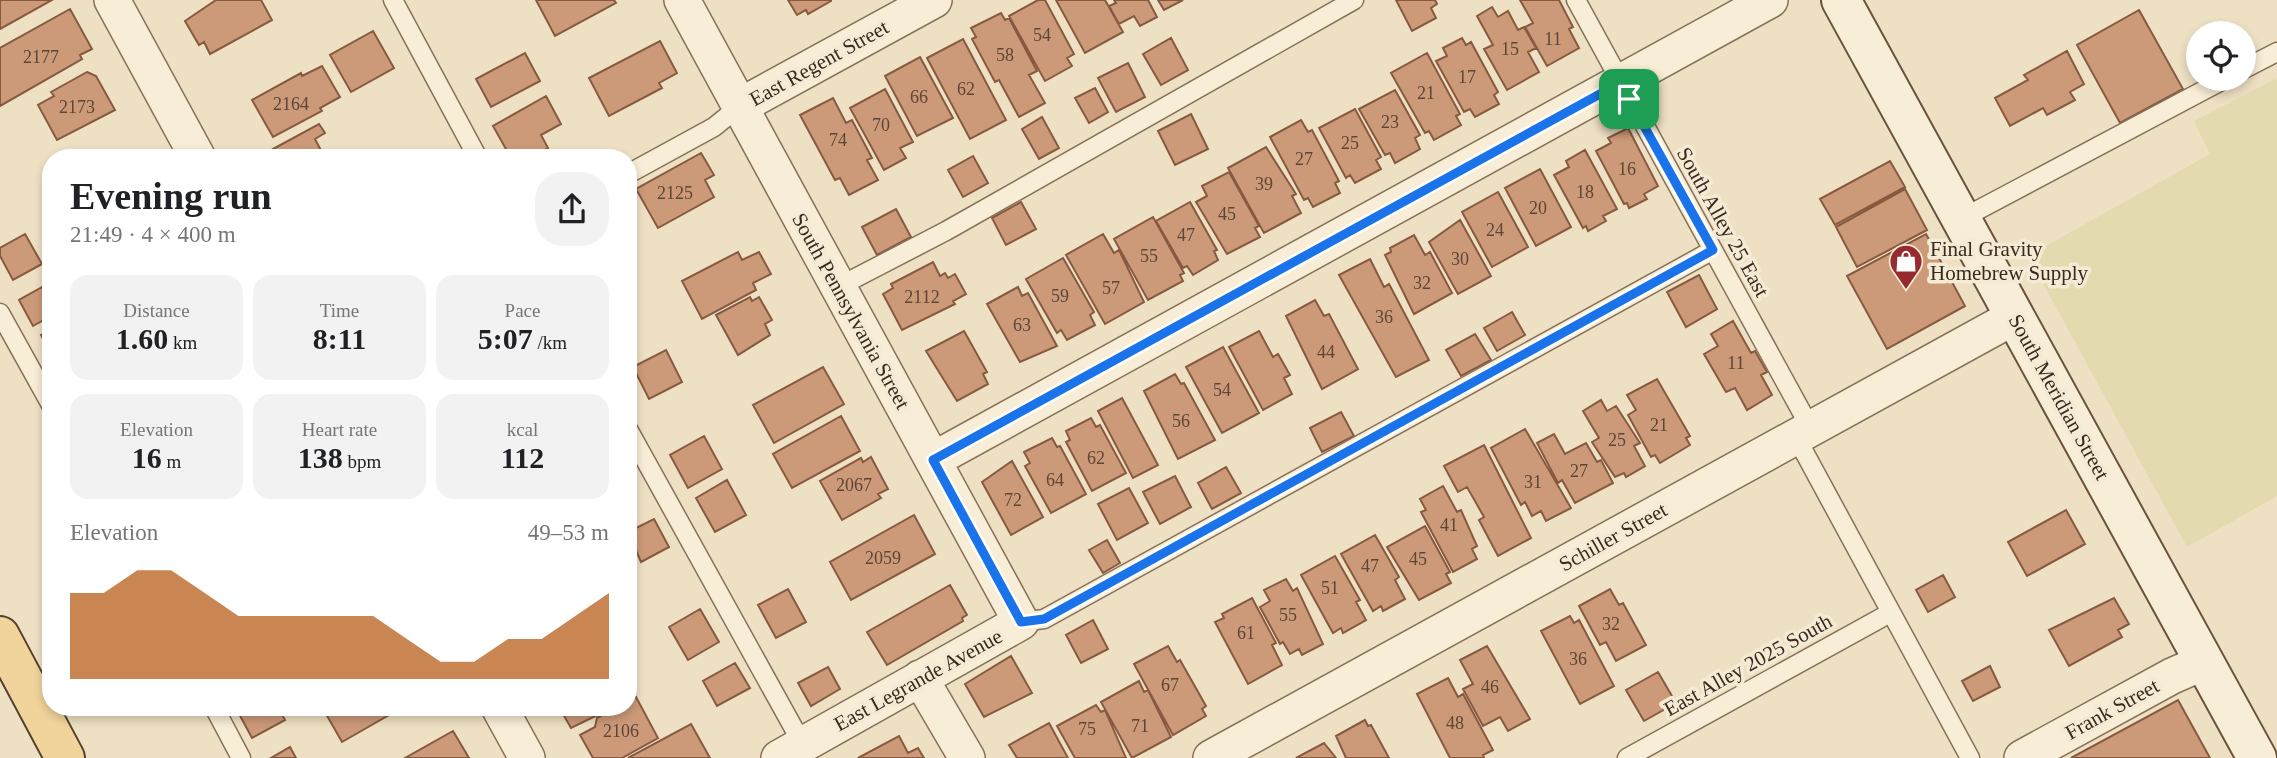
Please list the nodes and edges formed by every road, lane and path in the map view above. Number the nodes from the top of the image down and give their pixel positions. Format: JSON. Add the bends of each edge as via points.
{"nodes":[{"id":1,"x":111,"y":0,"type":"edge"},
{"id":2,"x":393,"y":0,"type":"edge"},
{"id":3,"x":682,"y":0,"type":"edge"},
{"id":4,"x":934,"y":0,"type":"edge"},
{"id":5,"x":1354,"y":0,"type":"edge"},
{"id":6,"x":1576,"y":0,"type":"edge"},
{"id":7,"x":1770,"y":0,"type":"edge"},
{"id":8,"x":1841,"y":0,"type":"edge"},
{"id":9,"x":2277,"y":52,"type":"edge"},
{"id":10,"x":2256,"y":63,"type":"edge"},
{"id":11,"x":1620,"y":83,"type":"junction"},
{"id":12,"x":2202,"y":91,"type":"edge"},
{"id":13,"x":740,"y":106,"type":"junction"},
{"id":14,"x":193,"y":149,"type":"edge"},
{"id":15,"x":473,"y":149,"type":"edge"},
{"id":16,"x":637,"y":169,"type":"edge"},
{"id":17,"x":1961,"y":219,"type":"junction"},
{"id":18,"x":1713,"y":250,"type":"junction"},
{"id":19,"x":838,"y":287,"type":"junction"},
{"id":20,"x":0,"y":313,"type":"edge"},
{"id":21,"x":2014,"y":317,"type":"junction"},
{"id":22,"x":42,"y":389,"type":"edge"},
{"id":23,"x":1803,"y":433,"type":"junction"},
{"id":24,"x":637,"y":447,"type":"edge"},
{"id":25,"x":933,"y":460,"type":"junction"},
{"id":26,"x":1890,"y":613,"type":"junction"},
{"id":27,"x":1021,"y":622,"type":"junction"},
{"id":28,"x":0,"y":636,"type":"edge"},
{"id":29,"x":2204,"y":663,"type":"junction"},
{"id":30,"x":920,"y":678,"type":"junction"},
{"id":31,"x":42,"y":715,"type":"edge"},
{"id":32,"x":43,"y":716,"type":"edge"},
{"id":33,"x":219,"y":716,"type":"edge"},
{"id":34,"x":504,"y":716,"type":"edge"},
{"id":35,"x":791,"y":751,"type":"edge"},
{"id":36,"x":65,"y":758,"type":"edge"},
{"id":37,"x":241,"y":758,"type":"edge"},
{"id":38,"x":527,"y":758,"type":"edge"},
{"id":39,"x":967,"y":758,"type":"edge"},
{"id":40,"x":1211,"y":758,"type":"edge"},
{"id":41,"x":1627,"y":758,"type":"edge"},
{"id":42,"x":1970,"y":758,"type":"edge"},
{"id":43,"x":2022,"y":758,"type":"edge"},
{"id":44,"x":2257,"y":758,"type":"edge"}],
"edges":[{"from":1,"to":14,"type":"street"},
{"from":2,"to":15,"type":"lane"},
{"from":3,"to":13,"type":"street","name":"South Pennsylvania Street"},
{"from":4,"to":13,"type":"street","name":"East Regent Street"},
{"from":5,"to":19,"type":"lane"},
{"from":6,"to":11,"type":"lane","name":"South Alley 25 East"},
{"from":7,"to":11,"type":"street"},
{"from":8,"to":17,"type":"main road","name":"South Meridian Street"},
{"from":9,"to":10,"type":"lane"},
{"from":11,"to":18,"type":"lane","name":"South Alley 25 East"},
{"from":11,"to":25,"type":"street"},
{"from":12,"to":17,"type":"lane"},
{"from":13,"to":16,"type":"lane","via":[[713,127]]},
{"from":13,"to":19,"type":"street","name":"South Pennsylvania Street"},
{"from":17,"to":21,"type":"main road","name":"South Meridian Street"},
{"from":18,"to":23,"type":"lane","name":"South Alley 25 East"},
{"from":18,"to":27,"type":"lane","via":[[1044,619]]},
{"from":19,"to":25,"type":"street","name":"South Pennsylvania Street"},
{"from":20,"to":22,"type":"lane"},
{"from":21,"to":23,"type":"street","name":"Schiller Street"},
{"from":21,"to":29,"type":"main road","name":"South Meridian Street"},
{"from":23,"to":26,"type":"lane","name":"South Alley 25 East"},
{"from":23,"to":40,"type":"street","name":"Schiller Street"},
{"from":24,"to":35,"type":"lane"},
{"from":25,"to":27,"type":"street","name":"South Pennsylvania Street"},
{"from":26,"to":41,"type":"lane","name":"East Alley 2025 South"},
{"from":26,"to":42,"type":"lane","name":"South Alley 25 East"},
{"from":27,"to":30,"type":"street","name":"East Legrande Avenue"},
{"from":28,"to":31,"type":"main road"},
{"from":29,"to":43,"type":"street","name":"Frank Street"},
{"from":29,"to":44,"type":"main road","name":"South Meridian Street"},
{"from":30,"to":35,"type":"street","name":"East Legrande Avenue"},
{"from":30,"to":39,"type":"street"},
{"from":32,"to":36,"type":"main road"},
{"from":33,"to":37,"type":"lane"},
{"from":34,"to":38,"type":"street"}]}
